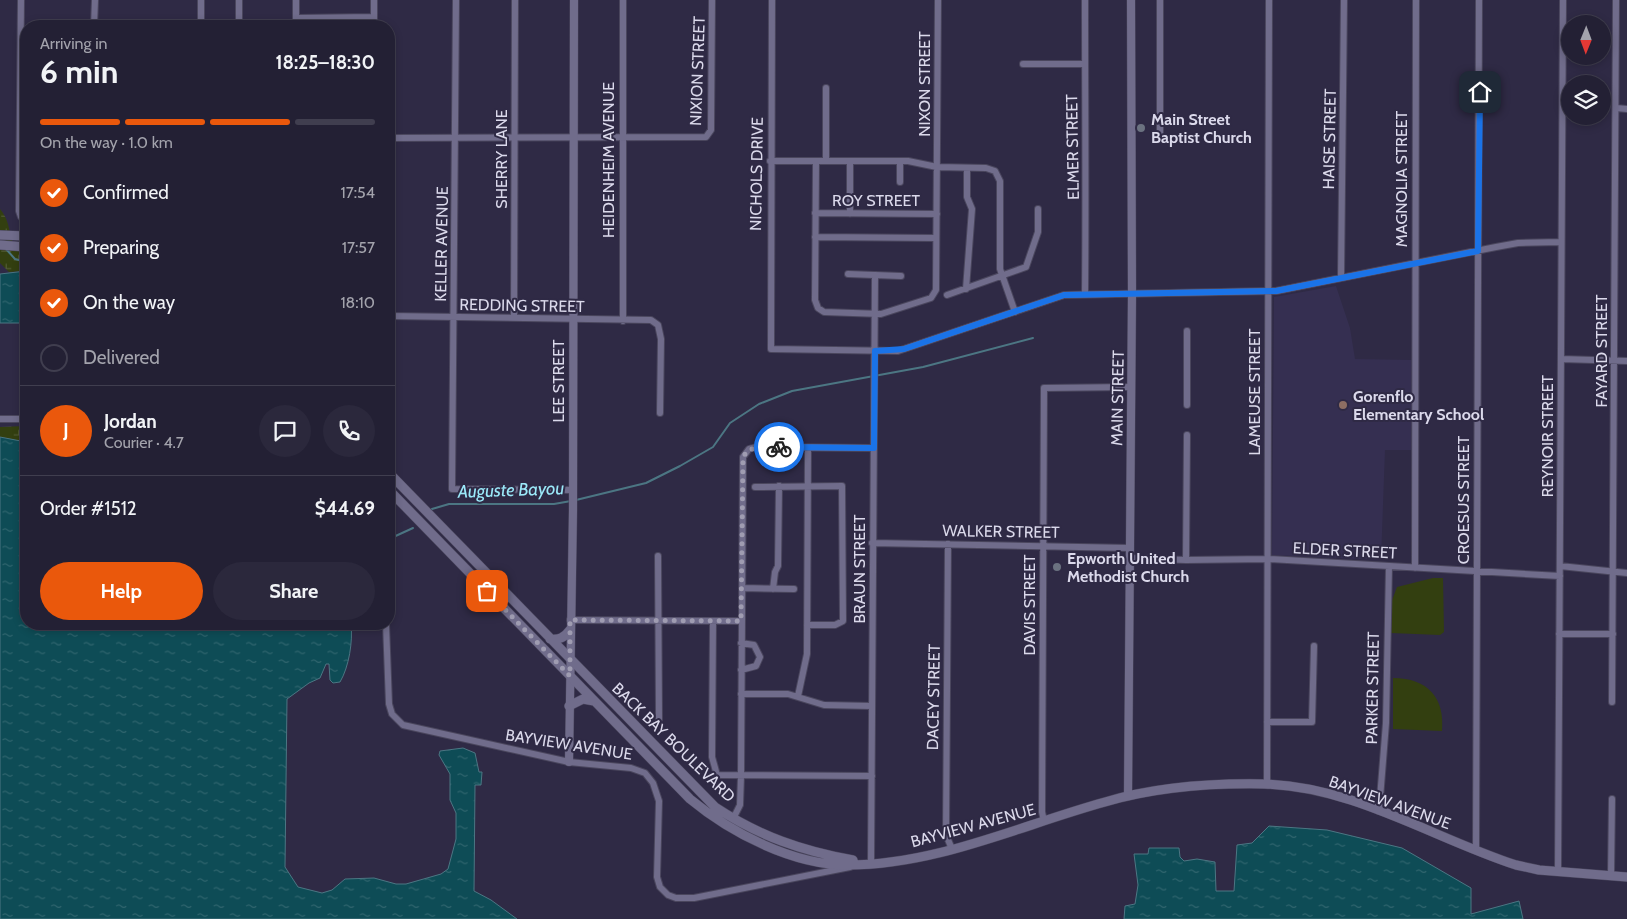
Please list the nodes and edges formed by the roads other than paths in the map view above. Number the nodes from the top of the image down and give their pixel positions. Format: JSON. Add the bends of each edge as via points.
{"nodes":[{"id":1,"x":21,"y":0,"type":"edge"},
{"id":2,"x":95,"y":0,"type":"edge"},
{"id":3,"x":201,"y":0,"type":"edge"},
{"id":4,"x":239,"y":0,"type":"edge"},
{"id":5,"x":296,"y":0,"type":"edge"},
{"id":6,"x":374,"y":0,"type":"edge"},
{"id":7,"x":456,"y":0,"type":"edge"},
{"id":8,"x":515,"y":0,"type":"edge"},
{"id":9,"x":574,"y":0,"type":"edge"},
{"id":10,"x":623,"y":0,"type":"edge"},
{"id":11,"x":712,"y":0,"type":"edge"},
{"id":12,"x":772,"y":0,"type":"edge"},
{"id":13,"x":938,"y":0,"type":"edge"},
{"id":14,"x":1086,"y":0,"type":"edge"},
{"id":15,"x":1131,"y":0,"type":"edge"},
{"id":16,"x":1160,"y":0,"type":"edge"},
{"id":17,"x":1269,"y":0,"type":"edge"},
{"id":18,"x":1344,"y":0,"type":"edge"},
{"id":19,"x":1416,"y":0,"type":"edge"},
{"id":20,"x":1479,"y":0,"type":"edge"},
{"id":21,"x":1563,"y":0,"type":"edge"},
{"id":22,"x":1616,"y":0,"type":"edge"},
{"id":23,"x":374,"y":17,"type":"joint"},
{"id":24,"x":296,"y":18,"type":"joint"},
{"id":25,"x":21,"y":20,"type":"edge"},
{"id":26,"x":94,"y":20,"type":"edge"},
{"id":27,"x":201,"y":20,"type":"edge"},
{"id":28,"x":239,"y":20,"type":"edge"},
{"id":29,"x":1023,"y":64,"type":"dead end"},
{"id":30,"x":1085,"y":64,"type":"junction"},
{"id":31,"x":826,"y":88,"type":"dead end"},
{"id":32,"x":20,"y":106,"type":"edge"},
{"id":33,"x":1616,"y":108,"type":"junction"},
{"id":34,"x":1627,"y":109,"type":"edge"},
{"id":35,"x":1160,"y":133,"type":"dead end"},
{"id":36,"x":574,"y":137,"type":"junction"},
{"id":37,"x":622,"y":137,"type":"junction"},
{"id":38,"x":395,"y":138,"type":"edge"},
{"id":39,"x":456,"y":138,"type":"junction"},
{"id":40,"x":514,"y":138,"type":"junction"},
{"id":41,"x":770,"y":160,"type":"junction"},
{"id":42,"x":826,"y":160,"type":"junction"},
{"id":43,"x":816,"y":161,"type":"junction"},
{"id":44,"x":850,"y":161,"type":"junction"},
{"id":45,"x":900,"y":161,"type":"junction"},
{"id":46,"x":937,"y":167,"type":"junction"},
{"id":47,"x":966,"y":168,"type":"junction"},
{"id":48,"x":900,"y":182,"type":"dead end"},
{"id":49,"x":1038,"y":209,"type":"dead end"},
{"id":50,"x":20,"y":212,"type":"edge"},
{"id":51,"x":815,"y":213,"type":"junction"},
{"id":52,"x":850,"y":214,"type":"junction"},
{"id":53,"x":936,"y":214,"type":"junction"},
{"id":54,"x":0,"y":235,"type":"edge"},
{"id":55,"x":20,"y":236,"type":"edge"},
{"id":56,"x":815,"y":237,"type":"junction"},
{"id":57,"x":936,"y":238,"type":"junction"},
{"id":58,"x":1562,"y":242,"type":"junction"},
{"id":59,"x":0,"y":245,"type":"edge"},
{"id":60,"x":20,"y":247,"type":"edge"},
{"id":61,"x":1478,"y":251,"type":"junction"},
{"id":62,"x":1416,"y":263,"type":"junction"},
{"id":63,"x":848,"y":274,"type":"dead end"},
{"id":64,"x":875,"y":275,"type":"junction"},
{"id":65,"x":1002,"y":275,"type":"junction"},
{"id":66,"x":901,"y":276,"type":"dead end"},
{"id":67,"x":1341,"y":278,"type":"junction"},
{"id":68,"x":966,"y":288,"type":"junction"},
{"id":69,"x":1268,"y":291,"type":"junction"},
{"id":70,"x":1085,"y":293,"type":"junction"},
{"id":71,"x":1132,"y":294,"type":"junction"},
{"id":72,"x":947,"y":295,"type":"dead end"},
{"id":73,"x":1015,"y":312,"type":"junction"},
{"id":74,"x":875,"y":314,"type":"junction"},
{"id":75,"x":395,"y":316,"type":"edge"},
{"id":76,"x":454,"y":317,"type":"junction"},
{"id":77,"x":514,"y":318,"type":"junction"},
{"id":78,"x":572,"y":318,"type":"junction"},
{"id":79,"x":623,"y":320,"type":"junction"},
{"id":80,"x":1188,"y":331,"type":"dead end"},
{"id":81,"x":875,"y":351,"type":"junction"},
{"id":82,"x":1561,"y":359,"type":"junction"},
{"id":83,"x":1614,"y":361,"type":"junction"},
{"id":84,"x":1627,"y":361,"type":"edge"},
{"id":85,"x":1130,"y":387,"type":"junction"},
{"id":86,"x":1187,"y":404,"type":"dead end"},
{"id":87,"x":660,"y":413,"type":"dead end"},
{"id":88,"x":20,"y":419,"type":"edge"},
{"id":89,"x":0,"y":420,"type":"edge"},
{"id":90,"x":1187,"y":435,"type":"dead end"},
{"id":91,"x":808,"y":448,"type":"junction"},
{"id":92,"x":874,"y":448,"type":"junction"},
{"id":93,"x":395,"y":480,"type":"edge"},
{"id":94,"x":780,"y":486,"type":"junction"},
{"id":95,"x":808,"y":486,"type":"junction"},
{"id":96,"x":755,"y":487,"type":"dead end"},
{"id":97,"x":573,"y":492,"type":"junction"},
{"id":98,"x":395,"y":496,"type":"edge"},
{"id":99,"x":872,"y":542,"type":"junction"},
{"id":100,"x":948,"y":544,"type":"junction"},
{"id":101,"x":1043,"y":546,"type":"junction"},
{"id":102,"x":1130,"y":548,"type":"junction"},
{"id":103,"x":658,"y":556,"type":"dead end"},
{"id":104,"x":1130,"y":558,"type":"junction"},
{"id":105,"x":1186,"y":560,"type":"junction"},
{"id":106,"x":1268,"y":560,"type":"junction"},
{"id":107,"x":1389,"y":566,"type":"junction"},
{"id":108,"x":1560,"y":566,"type":"junction"},
{"id":109,"x":1415,"y":568,"type":"junction"},
{"id":110,"x":1477,"y":571,"type":"junction"},
{"id":111,"x":1613,"y":572,"type":"junction"},
{"id":112,"x":1627,"y":573,"type":"edge"},
{"id":113,"x":1560,"y":576,"type":"junction"},
{"id":114,"x":742,"y":588,"type":"junction"},
{"id":115,"x":773,"y":588,"type":"junction"},
{"id":116,"x":794,"y":588,"type":"dead end"},
{"id":117,"x":570,"y":620,"type":"junction"},
{"id":118,"x":658,"y":621,"type":"junction"},
{"id":119,"x":713,"y":621,"type":"junction"},
{"id":120,"x":741,"y":621,"type":"junction"},
{"id":121,"x":807,"y":625,"type":"junction"},
{"id":122,"x":386,"y":630,"type":"edge"},
{"id":123,"x":570,"y":630,"type":"junction"},
{"id":124,"x":1559,"y":634,"type":"junction"},
{"id":125,"x":1613,"y":634,"type":"junction"},
{"id":126,"x":550,"y":639,"type":"junction"},
{"id":127,"x":741,"y":643,"type":"junction"},
{"id":128,"x":1314,"y":646,"type":"dead end"},
{"id":129,"x":570,"y":659,"type":"junction"},
{"id":130,"x":741,"y":670,"type":"junction"},
{"id":131,"x":570,"y":676,"type":"junction"},
{"id":132,"x":741,"y":694,"type":"junction"},
{"id":133,"x":798,"y":696,"type":"junction"},
{"id":134,"x":594,"y":701,"type":"junction"},
{"id":135,"x":1612,"y":702,"type":"dead end"},
{"id":136,"x":569,"y":706,"type":"junction"},
{"id":137,"x":872,"y":706,"type":"junction"},
{"id":138,"x":659,"y":719,"type":"dead end"},
{"id":139,"x":1267,"y":722,"type":"junction"},
{"id":140,"x":568,"y":762,"type":"junction"},
{"id":141,"x":741,"y":776,"type":"junction"},
{"id":142,"x":872,"y":776,"type":"junction"},
{"id":143,"x":1267,"y":784,"type":"junction"},
{"id":144,"x":1128,"y":796,"type":"junction"},
{"id":145,"x":1612,"y":799,"type":"dead end"},
{"id":146,"x":1379,"y":811,"type":"junction"},
{"id":147,"x":733,"y":819,"type":"junction"},
{"id":148,"x":1044,"y":821,"type":"junction"},
{"id":149,"x":952,"y":849,"type":"junction"},
{"id":150,"x":1476,"y":850,"type":"junction"},
{"id":151,"x":871,"y":863,"type":"junction"},
{"id":152,"x":1558,"y":872,"type":"junction"},
{"id":153,"x":1611,"y":876,"type":"junction"},
{"id":154,"x":1627,"y":877,"type":"edge"}],
"edges":[{"from":1,"to":25,"type":"street"},
{"from":2,"to":26,"type":"street"},
{"from":3,"to":27,"type":"street"},
{"from":4,"to":28,"type":"street"},
{"from":5,"to":24,"type":"street"},
{"from":6,"to":23,"type":"street"},
{"from":7,"to":39,"type":"street","name":"KELLER AVENUE"},
{"from":8,"to":40,"type":"street","name":"SHERRY LANE"},
{"from":9,"to":36,"type":"street","name":"LEE STREET"},
{"from":10,"to":37,"type":"street","name":"HEIDENHEIM AVENUE"},
{"from":11,"to":37,"type":"street","name":"NIXION STREET","via":[[709,134],[700,138]]},
{"from":12,"to":41,"type":"street","name":"NICHOLS DRIVE"},
{"from":13,"to":46,"type":"street","name":"NIXON STREET"},
{"from":14,"to":30,"type":"street","name":"ELMER STREET"},
{"from":15,"to":71,"type":"street","name":"MAIN STREET"},
{"from":16,"to":35,"type":"street"},
{"from":17,"to":69,"type":"street","name":"LAMEUSE STREET"},
{"from":18,"to":67,"type":"street","name":"HAISE STREET"},
{"from":19,"to":62,"type":"street","name":"MAGNOLIA STREET"},
{"from":20,"to":61,"type":"street","name":"CROESUS STREET"},
{"from":21,"to":58,"type":"street","name":"REYNOIR STREET"},
{"from":22,"to":33,"type":"street","name":"FAYARD STREET"},
{"from":23,"to":24,"type":"street"},
{"from":29,"to":30,"type":"street"},
{"from":30,"to":70,"type":"street","name":"ELMER STREET"},
{"from":31,"to":42,"type":"street"},
{"from":32,"to":50,"type":"street"},
{"from":33,"to":34,"type":"street"},
{"from":33,"to":83,"type":"street","name":"FAYARD STREET"},
{"from":36,"to":37,"type":"street"},
{"from":36,"to":40,"type":"street"},
{"from":36,"to":78,"type":"street","name":"LEE STREET"},
{"from":37,"to":79,"type":"street","name":"HEIDENHEIM AVENUE"},
{"from":38,"to":39,"type":"street"},
{"from":39,"to":40,"type":"street"},
{"from":39,"to":76,"type":"street","name":"KELLER AVENUE"},
{"from":40,"to":77,"type":"street","name":"SHERRY LANE"},
{"from":41,"to":43,"type":"street"},
{"from":41,"to":81,"type":"street","name":"NICHOLS DRIVE","via":[[770,349]]},
{"from":42,"to":43,"type":"street"},
{"from":42,"to":44,"type":"street"},
{"from":43,"to":51,"type":"street"},
{"from":44,"to":45,"type":"street"},
{"from":44,"to":52,"type":"street"},
{"from":45,"to":46,"type":"street"},
{"from":45,"to":48,"type":"street"},
{"from":46,"to":47,"type":"street"},
{"from":46,"to":53,"type":"street","name":"NIXON STREET"},
{"from":47,"to":65,"type":"street","via":[[995,171],[1000,181]]},
{"from":47,"to":68,"type":"street","via":[[967,197],[972,214]]},
{"from":49,"to":65,"type":"street","via":[[1038,232],[1028,264],[1023,269]]},
{"from":51,"to":52,"type":"street","name":"ROY STREET"},
{"from":51,"to":56,"type":"street"},
{"from":52,"to":53,"type":"street","name":"ROY STREET"},
{"from":53,"to":57,"type":"street","name":"NIXON STREET"},
{"from":54,"to":55,"type":"main road"},
{"from":56,"to":57,"type":"street"},
{"from":56,"to":74,"type":"street","via":[[815,300],[818,308],[824,312]]},
{"from":57,"to":74,"type":"street","name":"NIXON STREET","via":[[934,296],[901,309]]},
{"from":58,"to":61,"type":"street","via":[[1518,243]]},
{"from":58,"to":82,"type":"street","name":"REYNOIR STREET"},
{"from":59,"to":60,"type":"main road"},
{"from":61,"to":62,"type":"street"},
{"from":61,"to":110,"type":"street","name":"CROESUS STREET"},
{"from":62,"to":67,"type":"street"},
{"from":62,"to":109,"type":"street","name":"MAGNOLIA STREET"},
{"from":63,"to":64,"type":"street"},
{"from":64,"to":66,"type":"street"},
{"from":64,"to":74,"type":"street","name":"BRAUN STREET"},
{"from":65,"to":68,"type":"street"},
{"from":65,"to":73,"type":"street"},
{"from":67,"to":69,"type":"street"},
{"from":68,"to":72,"type":"street"},
{"from":69,"to":71,"type":"street"},
{"from":69,"to":106,"type":"street","name":"LAMEUSE STREET"},
{"from":70,"to":71,"type":"street"},
{"from":70,"to":73,"type":"street","via":[[1064,295]]},
{"from":71,"to":85,"type":"street","name":"MAIN STREET"},
{"from":73,"to":81,"type":"street","via":[[904,349]]},
{"from":74,"to":81,"type":"street","name":"BRAUN STREET"},
{"from":75,"to":76,"type":"street","name":"REDDING STREET"},
{"from":76,"to":77,"type":"street","name":"REDDING STREET"},
{"from":76,"to":97,"type":"street","name":"KELLER AVENUE","via":[[452,489]]},
{"from":77,"to":78,"type":"street","name":"REDDING STREET"},
{"from":78,"to":79,"type":"street","name":"REDDING STREET"},
{"from":78,"to":97,"type":"street","name":"LEE STREET"},
{"from":79,"to":87,"type":"street","name":"REDDING STREET","via":[[655,322],[659,329]]},
{"from":80,"to":86,"type":"street"},
{"from":81,"to":92,"type":"street","name":"BRAUN STREET"},
{"from":82,"to":83,"type":"street"},
{"from":82,"to":108,"type":"street","name":"REYNOIR STREET"},
{"from":83,"to":84,"type":"street"},
{"from":83,"to":111,"type":"street","name":"FAYARD STREET"},
{"from":85,"to":101,"type":"street","name":"DAVIS STREET","via":[[1044,388]]},
{"from":85,"to":102,"type":"street","name":"MAIN STREET"},
{"from":88,"to":89,"type":"street"},
{"from":90,"to":105,"type":"street"},
{"from":91,"to":92,"type":"street"},
{"from":91,"to":95,"type":"street"},
{"from":91,"to":114,"type":"street","via":[[756,447],[749,449],[743,457]]},
{"from":92,"to":99,"type":"street","name":"BRAUN STREET"},
{"from":93,"to":126,"type":"main road","name":"BACK BAY BOULEVARD"},
{"from":94,"to":95,"type":"street"},
{"from":94,"to":96,"type":"street"},
{"from":94,"to":115,"type":"street","via":[[778,566]]},
{"from":95,"to":121,"type":"street"},
{"from":95,"to":121,"type":"street","via":[[842,486],[844,617],[843,622],[835,625]]},
{"from":97,"to":117,"type":"street","name":"LEE STREET"},
{"from":98,"to":131,"type":"main road","name":"BACK BAY BOULEVARD"},
{"from":99,"to":100,"type":"street","name":"WALKER STREET"},
{"from":99,"to":137,"type":"street","name":"BRAUN STREET"},
{"from":100,"to":101,"type":"street","name":"WALKER STREET"},
{"from":100,"to":149,"type":"street","name":"DACEY STREET","via":[[946,835]]},
{"from":101,"to":102,"type":"street","name":"WALKER STREET"},
{"from":101,"to":148,"type":"street","name":"DAVIS STREET"},
{"from":102,"to":104,"type":"street","name":"MAIN STREET"},
{"from":103,"to":118,"type":"street"},
{"from":104,"to":105,"type":"street","name":"ELDER STREET"},
{"from":104,"to":144,"type":"street","name":"MAIN STREET"},
{"from":105,"to":106,"type":"street","name":"ELDER STREET"},
{"from":106,"to":107,"type":"street","name":"ELDER STREET"},
{"from":106,"to":139,"type":"street","name":"LAMEUSE STREET"},
{"from":107,"to":109,"type":"street","name":"ELDER STREET"},
{"from":107,"to":146,"type":"street","name":"PARKER STREET","via":[[1386,723]]},
{"from":108,"to":111,"type":"street"},
{"from":108,"to":113,"type":"street","name":"REYNOIR STREET"},
{"from":109,"to":110,"type":"street","name":"ELDER STREET"},
{"from":110,"to":113,"type":"street","name":"ELDER STREET"},
{"from":110,"to":150,"type":"street","name":"CROESUS STREET"},
{"from":111,"to":112,"type":"street"},
{"from":111,"to":125,"type":"street","name":"FAYARD STREET"},
{"from":113,"to":124,"type":"street","name":"REYNOIR STREET"},
{"from":114,"to":115,"type":"street"},
{"from":114,"to":120,"type":"street"},
{"from":115,"to":116,"type":"street"},
{"from":117,"to":118,"type":"street"},
{"from":117,"to":123,"type":"street","name":"LEE STREET"},
{"from":118,"to":119,"type":"street"},
{"from":118,"to":138,"type":"street"},
{"from":119,"to":120,"type":"street"},
{"from":119,"to":141,"type":"street","via":[[712,763],[717,775]]},
{"from":120,"to":127,"type":"street"},
{"from":121,"to":133,"type":"street","via":[[807,664]]},
{"from":122,"to":140,"type":"street","name":"BAYVIEW AVENUE","via":[[389,704],[395,719],[402,725]]},
{"from":123,"to":126,"type":"main road","via":[[565,637]]},
{"from":123,"to":129,"type":"street","name":"LEE STREET"},
{"from":124,"to":125,"type":"street"},
{"from":124,"to":152,"type":"street","name":"REYNOIR STREET"},
{"from":125,"to":135,"type":"street","name":"FAYARD STREET"},
{"from":126,"to":129,"type":"main road","name":"BACK BAY BOULEVARD"},
{"from":127,"to":130,"type":"street"},
{"from":127,"to":130,"type":"street","via":[[754,645],[760,657],[756,666]]},
{"from":128,"to":139,"type":"street","via":[[1312,722]]},
{"from":129,"to":131,"type":"street","name":"LEE STREET"},
{"from":129,"to":147,"type":"main road","name":"BACK BAY BOULEVARD","via":[[698,791]]},
{"from":130,"to":132,"type":"street"},
{"from":131,"to":134,"type":"main road","name":"BACK BAY BOULEVARD"},
{"from":131,"to":136,"type":"street","name":"LEE STREET"},
{"from":132,"to":133,"type":"street"},
{"from":132,"to":141,"type":"street"},
{"from":133,"to":137,"type":"street","via":[[824,705]]},
{"from":134,"to":136,"type":"main road","via":[[583,699]]},
{"from":134,"to":151,"type":"main road","name":"BACK BAY BOULEVARD","via":[[690,799],[727,827],[787,854],[846,865]]},
{"from":136,"to":140,"type":"street","name":"LEE STREET"},
{"from":137,"to":142,"type":"street","name":"BRAUN STREET"},
{"from":139,"to":143,"type":"street","name":"LAMEUSE STREET"},
{"from":140,"to":151,"type":"street","name":"BAYVIEW AVENUE","via":[[631,768],[645,774],[653,784],[659,801],[657,877],[660,887],[676,898],[704,896]]},
{"from":141,"to":142,"type":"street"},
{"from":141,"to":147,"type":"street","via":[[740,805]]},
{"from":142,"to":151,"type":"street","name":"BRAUN STREET"},
{"from":143,"to":144,"type":"main road","name":"BAYVIEW AVENUE","via":[[1163,790]]},
{"from":143,"to":146,"type":"main road","name":"BAYVIEW AVENUE","via":[[1318,792]]},
{"from":144,"to":148,"type":"main road","name":"BAYVIEW AVENUE"},
{"from":145,"to":153,"type":"street"},
{"from":146,"to":150,"type":"main road","name":"BAYVIEW AVENUE"},
{"from":147,"to":151,"type":"main road","name":"BACK BAY BOULEVARD","via":[[787,845]]},
{"from":148,"to":149,"type":"main road","name":"BAYVIEW AVENUE"},
{"from":149,"to":151,"type":"main road","name":"BAYVIEW AVENUE"},
{"from":150,"to":152,"type":"main road","name":"BAYVIEW AVENUE","via":[[1516,865]]},
{"from":152,"to":153,"type":"main road","name":"BAYVIEW AVENUE"},
{"from":153,"to":154,"type":"main road","name":"BAYVIEW AVENUE"}]}
